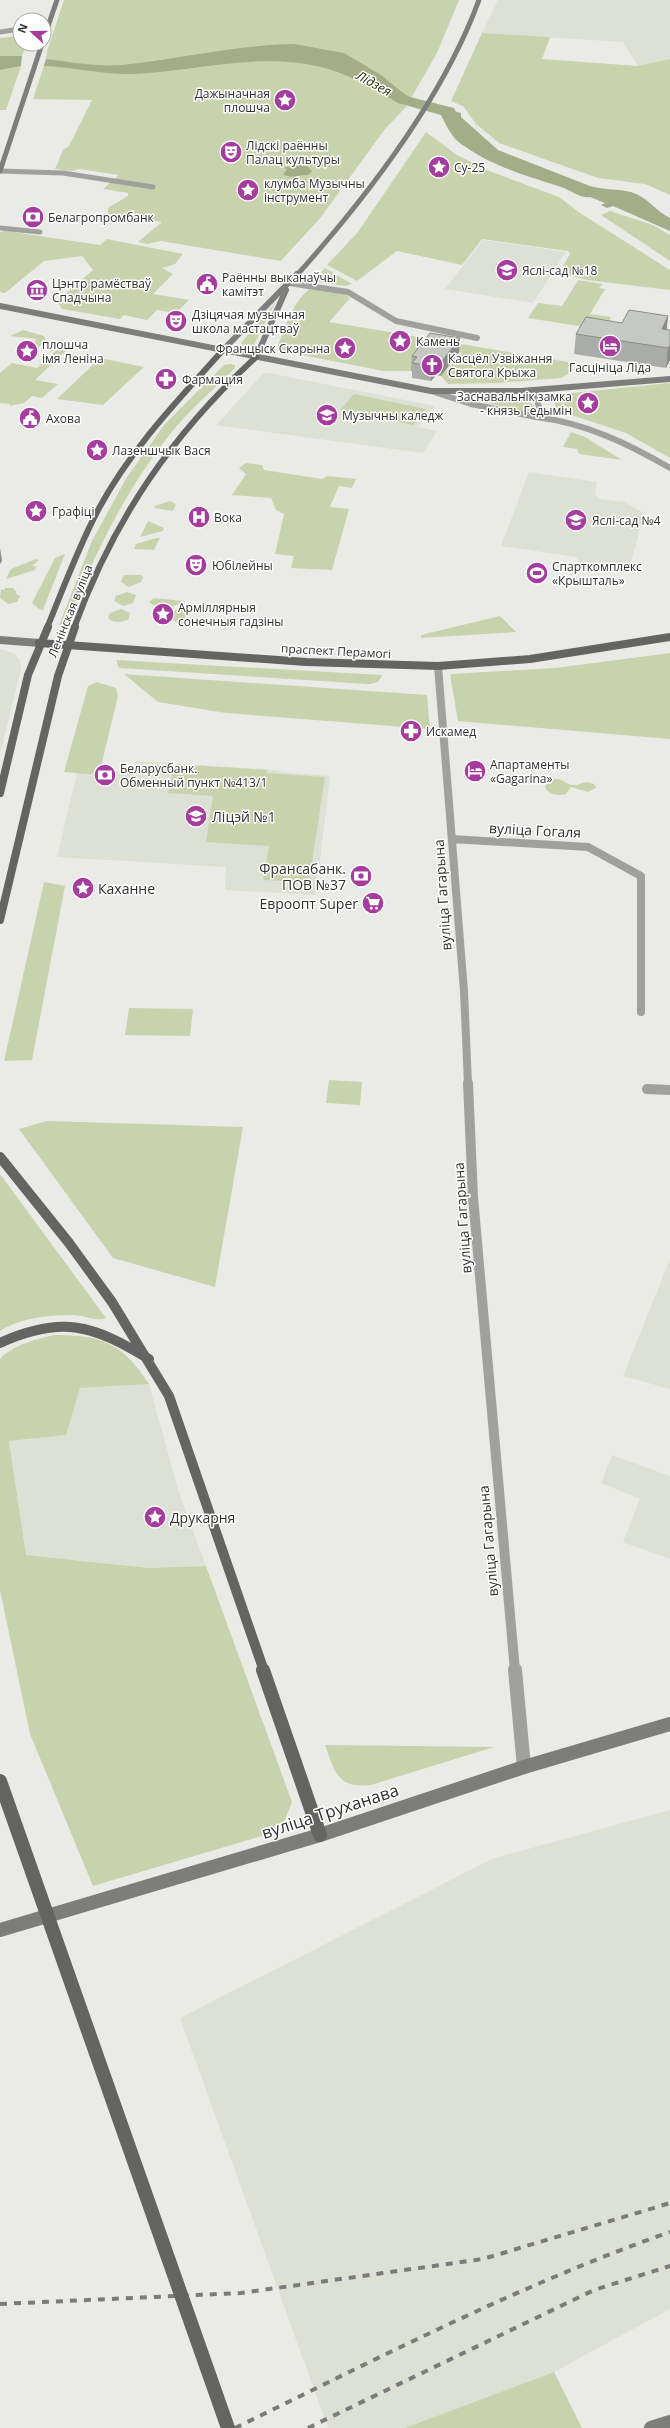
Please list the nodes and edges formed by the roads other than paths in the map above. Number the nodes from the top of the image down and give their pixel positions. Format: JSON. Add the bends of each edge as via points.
{"nodes":[{"id":1,"x":57,"y":0,"type":"edge"},
{"id":2,"x":479,"y":0,"type":"edge"},
{"id":3,"x":52,"y":12,"type":"edge"},
{"id":4,"x":12,"y":30,"type":"edge"},
{"id":5,"x":0,"y":32,"type":"edge"},
{"id":6,"x":38,"y":52,"type":"edge"},
{"id":7,"x":0,"y":171,"type":"edge"},
{"id":8,"x":153,"y":187,"type":"dead end"},
{"id":9,"x":0,"y":228,"type":"edge"},
{"id":10,"x":40,"y":232,"type":"dead end"},
{"id":11,"x":289,"y":283,"type":"junction"},
{"id":12,"x":0,"y":306,"type":"edge"},
{"id":13,"x":477,"y":338,"type":"dead end"},
{"id":14,"x":223,"y":350,"type":"junction"},
{"id":15,"x":256,"y":357,"type":"junction"},
{"id":16,"x":670,"y":379,"type":"edge"},
{"id":17,"x":432,"y":391,"type":"junction"},
{"id":18,"x":534,"y":391,"type":"junction"},
{"id":19,"x":536,"y":417,"type":"junction"},
{"id":20,"x":670,"y":468,"type":"edge"},
{"id":21,"x":670,"y":637,"type":"edge"},
{"id":22,"x":0,"y":640,"type":"edge"},
{"id":23,"x":39,"y":643,"type":"junction"},
{"id":24,"x":68,"y":645,"type":"junction"},
{"id":25,"x":438,"y":666,"type":"junction"},
{"id":26,"x":0,"y":793,"type":"edge"},
{"id":27,"x":452,"y":839,"type":"junction"},
{"id":28,"x":0,"y":920,"type":"edge"},
{"id":29,"x":641,"y":1012,"type":"dead end"},
{"id":30,"x":647,"y":1089,"type":"dead end"},
{"id":31,"x":670,"y":1090,"type":"edge"},
{"id":32,"x":0,"y":1157,"type":"edge"},
{"id":33,"x":0,"y":1343,"type":"edge"},
{"id":34,"x":150,"y":1360,"type":"junction"},
{"id":35,"x":670,"y":1724,"type":"edge"},
{"id":36,"x":524,"y":1767,"type":"junction"},
{"id":37,"x":0,"y":1782,"type":"edge"},
{"id":38,"x":320,"y":1834,"type":"junction"},
{"id":39,"x":0,"y":1930,"type":"edge"},
{"id":40,"x":670,"y":2422,"type":"edge"},
{"id":41,"x":228,"y":2428,"type":"edge"},
{"id":42,"x":652,"y":2428,"type":"edge"}],
"edges":[{"from":1,"to":3,"type":"main road"},
{"from":2,"to":11,"type":"main road","via":[[453,56],[422,111],[376,181]]},
{"from":4,"to":5,"type":"street"},
{"from":6,"to":7,"type":"main road"},
{"from":7,"to":8,"type":"street","via":[[63,173]]},
{"from":9,"to":10,"type":"street"},
{"from":11,"to":13,"type":"street","via":[[348,292],[396,321]]},
{"from":11,"to":14,"type":"main road"},
{"from":11,"to":15,"type":"main road"},
{"from":12,"to":14,"type":"main road"},
{"from":14,"to":15,"type":"main road"},
{"from":14,"to":23,"type":"main road","name":"Ленінская вуліца","via":[[156,424],[127,463],[98,510]]},
{"from":15,"to":17,"type":"main road"},
{"from":15,"to":24,"type":"main road","name":"Ленінская вуліца","via":[[188,426],[151,475],[107,551]]},
{"from":16,"to":18,"type":"main road"},
{"from":17,"to":18,"type":"main road"},
{"from":17,"to":19,"type":"street","via":[[471,404]]},
{"from":18,"to":19,"type":"street","via":[[541,413]]},
{"from":19,"to":20,"type":"street","via":[[560,419],[610,435]]},
{"from":21,"to":25,"type":"main road","name":"праспект Перамогі","via":[[530,659]]},
{"from":22,"to":23,"type":"main road","name":"праспект Перамогі"},
{"from":23,"to":24,"type":"main road","name":"праспект Перамогі"},
{"from":23,"to":26,"type":"main road","name":"Ленінская вуліца","via":[[28,675]]},
{"from":24,"to":25,"type":"main road","name":"праспект Перамогі","via":[[306,662]]},
{"from":24,"to":28,"type":"main road","name":"Ленінская вуліца","via":[[58,676]]},
{"from":25,"to":27,"type":"street","name":"вуліца Гагарына"},
{"from":27,"to":29,"type":"street","name":"вуліца Гогаля","via":[[588,847],[641,876]]},
{"from":27,"to":36,"type":"street","name":"вуліца Гагарына","via":[[464,991],[473,1197]]},
{"from":30,"to":31,"type":"street"},
{"from":32,"to":34,"type":"main road","via":[[109,1296]]},
{"from":33,"to":34,"type":"main road","via":[[40,1326],[62,1325],[88,1328],[116,1338]]},
{"from":34,"to":38,"type":"main road","via":[[169,1396]]},
{"from":35,"to":36,"type":"main road","name":"вуліца Труханава"},
{"from":36,"to":38,"type":"main road","name":"вуліца Труханава"},
{"from":37,"to":41,"type":"main road","bridge":true},
{"from":38,"to":39,"type":"main road","name":"вуліца Труханава"},
{"from":40,"to":42,"type":"main road"}]}
